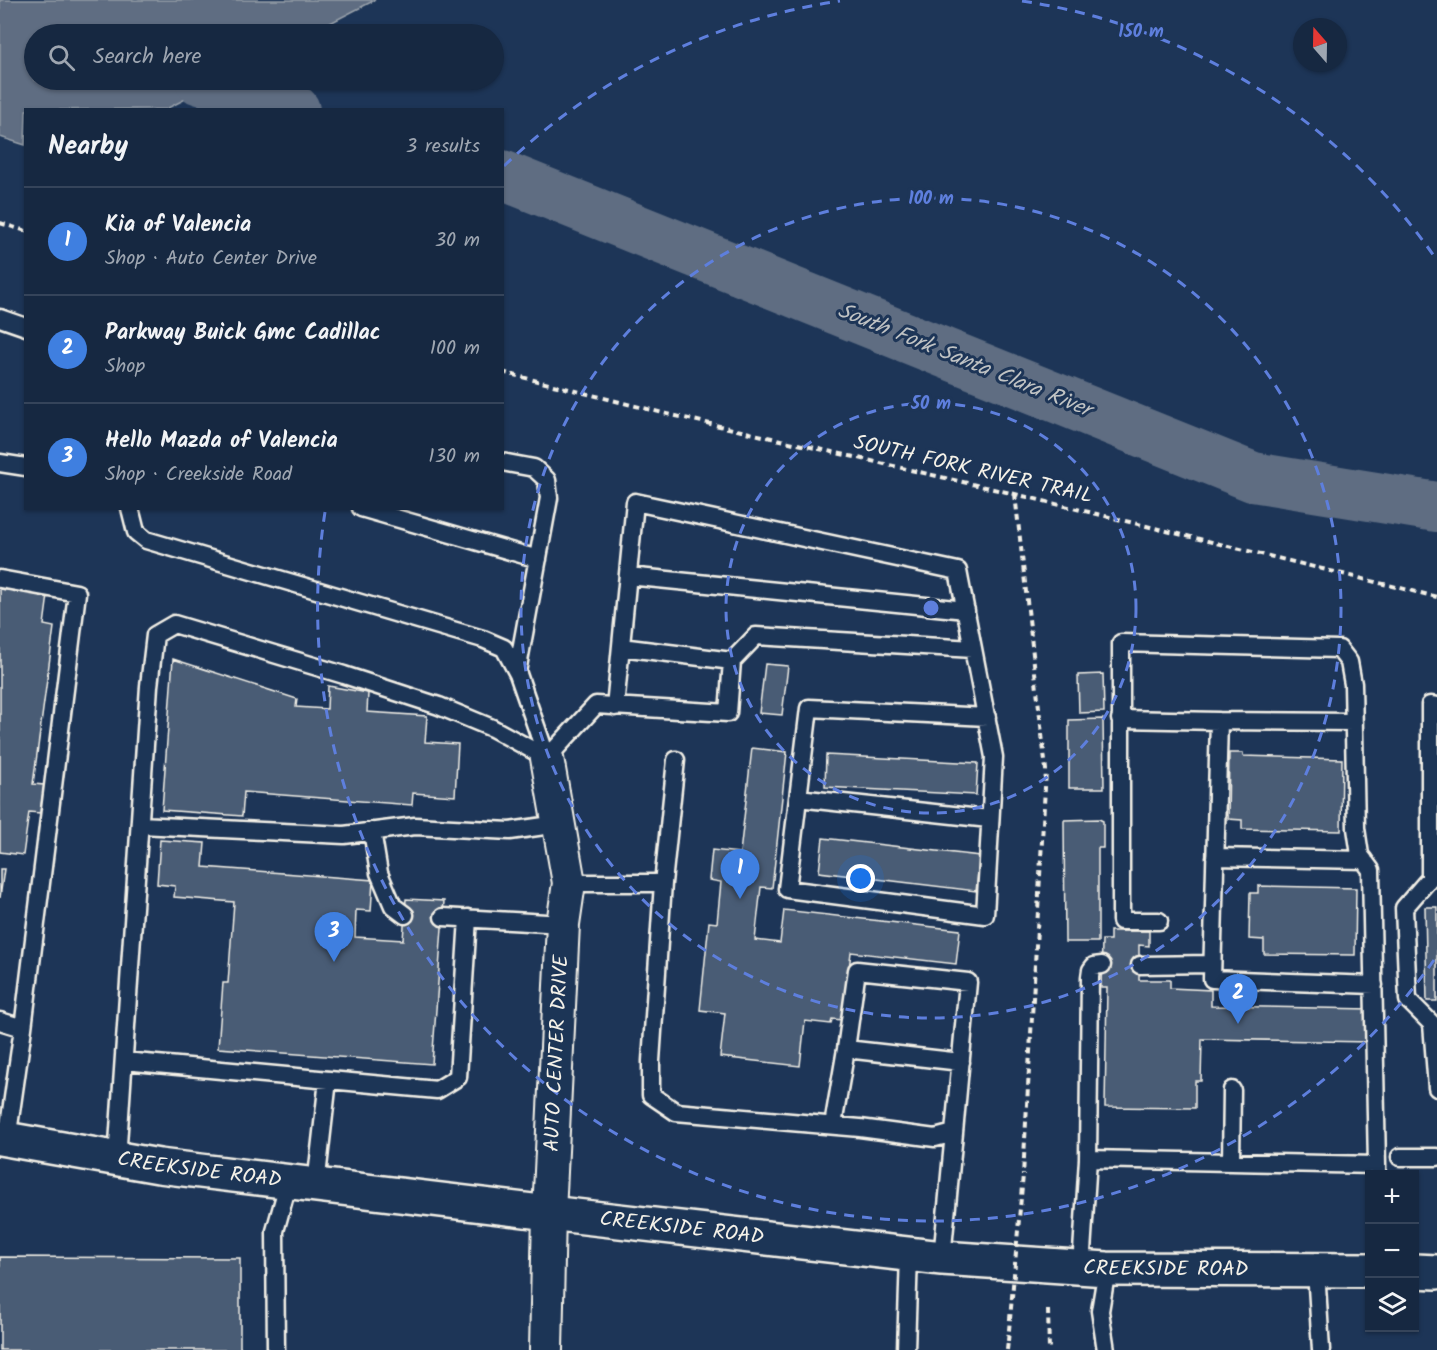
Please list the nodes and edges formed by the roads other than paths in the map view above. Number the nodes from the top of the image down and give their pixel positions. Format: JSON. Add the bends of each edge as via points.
{"nodes":[{"id":1,"x":0,"y":318,"type":"edge"},
{"id":2,"x":24,"y":326,"type":"edge"},
{"id":3,"x":504,"y":462,"type":"edge"},
{"id":4,"x":0,"y":463,"type":"edge"},
{"id":5,"x":24,"y":467,"type":"edge"},
{"id":6,"x":131,"y":510,"type":"edge"},
{"id":7,"x":368,"y":510,"type":"edge"},
{"id":8,"x":538,"y":559,"type":"junction"},
{"id":9,"x":628,"y":576,"type":"junction"},
{"id":10,"x":0,"y":579,"type":"edge"},
{"id":11,"x":966,"y":610,"type":"junction"},
{"id":12,"x":621,"y":646,"type":"junction"},
{"id":13,"x":973,"y":649,"type":"junction"},
{"id":14,"x":732,"y":661,"type":"junction"},
{"id":15,"x":517,"y":672,"type":"junction"},
{"id":16,"x":1437,"y":706,"type":"edge"},
{"id":17,"x":615,"y":707,"type":"junction"},
{"id":18,"x":987,"y":717,"type":"junction"},
{"id":19,"x":1120,"y":719,"type":"junction"},
{"id":20,"x":1219,"y":721,"type":"junction"},
{"id":21,"x":1354,"y":722,"type":"junction"},
{"id":22,"x":547,"y":758,"type":"junction"},
{"id":23,"x":676,"y":760,"type":"dead end"},
{"id":24,"x":798,"y":798,"type":"junction"},
{"id":25,"x":990,"y":819,"type":"junction"},
{"id":26,"x":558,"y":824,"type":"junction"},
{"id":27,"x":140,"y":825,"type":"junction"},
{"id":28,"x":372,"y":831,"type":"junction"},
{"id":29,"x":1215,"y":856,"type":"junction"},
{"id":30,"x":1364,"y":860,"type":"junction"},
{"id":31,"x":1434,"y":882,"type":"edge"},
{"id":32,"x":663,"y":883,"type":"junction"},
{"id":33,"x":569,"y":884,"type":"junction"},
{"id":34,"x":405,"y":915,"type":"dead end"},
{"id":35,"x":443,"y":917,"type":"dead end"},
{"id":36,"x":468,"y":918,"type":"junction"},
{"id":37,"x":1159,"y":921,"type":"dead end"},
{"id":38,"x":564,"y":924,"type":"junction"},
{"id":39,"x":1102,"y":964,"type":"dead end"},
{"id":40,"x":1212,"y":964,"type":"junction"},
{"id":41,"x":1140,"y":965,"type":"dead end"},
{"id":42,"x":1374,"y":985,"type":"junction"},
{"id":43,"x":0,"y":1021,"type":"edge"},
{"id":44,"x":1435,"y":1021,"type":"edge"},
{"id":45,"x":23,"y":1028,"type":"junction"},
{"id":46,"x":846,"y":1049,"type":"junction"},
{"id":47,"x":124,"y":1061,"type":"junction"},
{"id":48,"x":961,"y":1062,"type":"junction"},
{"id":49,"x":328,"y":1080,"type":"junction"},
{"id":50,"x":1437,"y":1088,"type":"edge"},
{"id":51,"x":1232,"y":1090,"type":"dead end"},
{"id":52,"x":833,"y":1125,"type":"junction"},
{"id":53,"x":954,"y":1133,"type":"junction"},
{"id":54,"x":4,"y":1139,"type":"edge"},
{"id":55,"x":1400,"y":1157,"type":"dead end"},
{"id":56,"x":1437,"y":1157,"type":"edge"},
{"id":57,"x":117,"y":1158,"type":"junction"},
{"id":58,"x":1088,"y":1159,"type":"junction"},
{"id":59,"x":1231,"y":1162,"type":"junction"},
{"id":60,"x":1377,"y":1170,"type":"edge"},
{"id":61,"x":303,"y":1183,"type":"junction"},
{"id":62,"x":549,"y":1213,"type":"junction"},
{"id":63,"x":909,"y":1254,"type":"junction"},
{"id":64,"x":942,"y":1258,"type":"junction"},
{"id":65,"x":1094,"y":1268,"type":"junction"},
{"id":66,"x":1316,"y":1270,"type":"junction"},
{"id":67,"x":1365,"y":1270,"type":"edge"},
{"id":68,"x":1419,"y":1271,"type":"edge"},
{"id":69,"x":1437,"y":1272,"type":"edge"},
{"id":70,"x":276,"y":1350,"type":"edge"},
{"id":71,"x":546,"y":1350,"type":"edge"},
{"id":72,"x":906,"y":1350,"type":"edge"},
{"id":73,"x":1106,"y":1350,"type":"edge"},
{"id":74,"x":1321,"y":1350,"type":"edge"}],
"edges":[{"from":1,"to":2,"type":"lane"},
{"from":3,"to":8,"type":"lane","via":[[534,468],[547,480],[549,498]]},
{"from":4,"to":5,"type":"lane"},
{"from":6,"to":15,"type":"lane","via":[[136,531],[146,540],[483,639],[504,648]]},
{"from":7,"to":8,"type":"lane"},
{"from":8,"to":15,"type":"lane"},
{"from":9,"to":11,"type":"lane"},
{"from":9,"to":11,"type":"lane","via":[[635,502],[958,572]]},
{"from":9,"to":12,"type":"lane"},
{"from":10,"to":45,"type":"lane","via":[[76,593]]},
{"from":11,"to":13,"type":"lane"},
{"from":12,"to":14,"type":"lane"},
{"from":12,"to":17,"type":"lane"},
{"from":13,"to":14,"type":"lane","via":[[756,636]]},
{"from":13,"to":18,"type":"lane"},
{"from":14,"to":17,"type":"lane","via":[[728,713]]},
{"from":15,"to":22,"type":"lane"},
{"from":16,"to":31,"type":"lane","via":[[1430,705]]},
{"from":17,"to":22,"type":"lane","via":[[596,705]]},
{"from":18,"to":24,"type":"lane","via":[[809,708]]},
{"from":18,"to":25,"type":"lane","via":[[994,757]]},
{"from":19,"to":20,"type":"lane"},
{"from":19,"to":21,"type":"lane","via":[[1121,643],[1339,649],[1349,662]]},
{"from":19,"to":37,"type":"lane","via":[[1120,921]]},
{"from":20,"to":21,"type":"lane"},
{"from":20,"to":29,"type":"lane"},
{"from":21,"to":30,"type":"lane","via":[[1356,828]]},
{"from":22,"to":26,"type":"street","name":"AUTO CENTER DRIVE"},
{"from":22,"to":27,"type":"lane","via":[[492,728],[439,706],[174,624],[155,635]]},
{"from":23,"to":32,"type":"lane"},
{"from":24,"to":25,"type":"lane"},
{"from":24,"to":25,"type":"lane","via":[[787,889],[985,915]]},
{"from":26,"to":28,"type":"lane","via":[[510,831],[415,826]]},
{"from":26,"to":33,"type":"street","name":"AUTO CENTER DRIVE"},
{"from":27,"to":28,"type":"lane","via":[[344,835]]},
{"from":27,"to":47,"type":"lane"},
{"from":28,"to":34,"type":"lane","via":[[379,873],[393,906]]},
{"from":29,"to":30,"type":"lane"},
{"from":29,"to":40,"type":"lane"},
{"from":30,"to":42,"type":"lane","via":[[1371,870]]},
{"from":31,"to":44,"type":"lane","via":[[1404,908],[1408,1000]]},
{"from":32,"to":33,"type":"lane"},
{"from":32,"to":52,"type":"lane","via":[[651,1095],[676,1112]]},
{"from":33,"to":38,"type":"street","name":"AUTO CENTER DRIVE"},
{"from":35,"to":36,"type":"lane"},
{"from":36,"to":38,"type":"lane"},
{"from":36,"to":49,"type":"lane","via":[[458,1077],[437,1090]]},
{"from":38,"to":62,"type":"street","name":"AUTO CENTER DRIVE"},
{"from":39,"to":58,"type":"lane","via":[[1094,966],[1090,977]]},
{"from":40,"to":41,"type":"lane"},
{"from":40,"to":42,"type":"lane","via":[[1212,979]]},
{"from":42,"to":60,"type":"lane"},
{"from":43,"to":45,"type":"lane"},
{"from":44,"to":50,"type":"lane"},
{"from":45,"to":54,"type":"lane"},
{"from":46,"to":48,"type":"lane"},
{"from":46,"to":48,"type":"lane","via":[[857,970],[968,982]]},
{"from":46,"to":52,"type":"lane"},
{"from":47,"to":49,"type":"lane"},
{"from":47,"to":57,"type":"lane"},
{"from":48,"to":53,"type":"lane"},
{"from":49,"to":61,"type":"lane"},
{"from":51,"to":59,"type":"lane"},
{"from":52,"to":53,"type":"lane","via":[[935,1138]]},
{"from":53,"to":64,"type":"lane"},
{"from":54,"to":57,"type":"street","name":"CREEKSIDE ROAD"},
{"from":55,"to":56,"type":"lane"},
{"from":57,"to":61,"type":"street","name":"CREEKSIDE ROAD"},
{"from":58,"to":59,"type":"lane"},
{"from":58,"to":65,"type":"lane"},
{"from":59,"to":60,"type":"lane"},
{"from":61,"to":62,"type":"street","name":"CREEKSIDE ROAD"},
{"from":61,"to":70,"type":"lane","via":[[275,1231]]},
{"from":62,"to":63,"type":"street","name":"CREEKSIDE ROAD"},
{"from":62,"to":71,"type":"street","name":"AUTO CENTER DRIVE"},
{"from":63,"to":64,"type":"street","name":"CREEKSIDE ROAD"},
{"from":63,"to":72,"type":"lane"},
{"from":64,"to":65,"type":"street","name":"CREEKSIDE ROAD"},
{"from":65,"to":66,"type":"street","name":"CREEKSIDE ROAD"},
{"from":65,"to":73,"type":"lane"},
{"from":66,"to":67,"type":"street","name":"CREEKSIDE ROAD"},
{"from":66,"to":74,"type":"lane"},
{"from":68,"to":69,"type":"street"}]}
